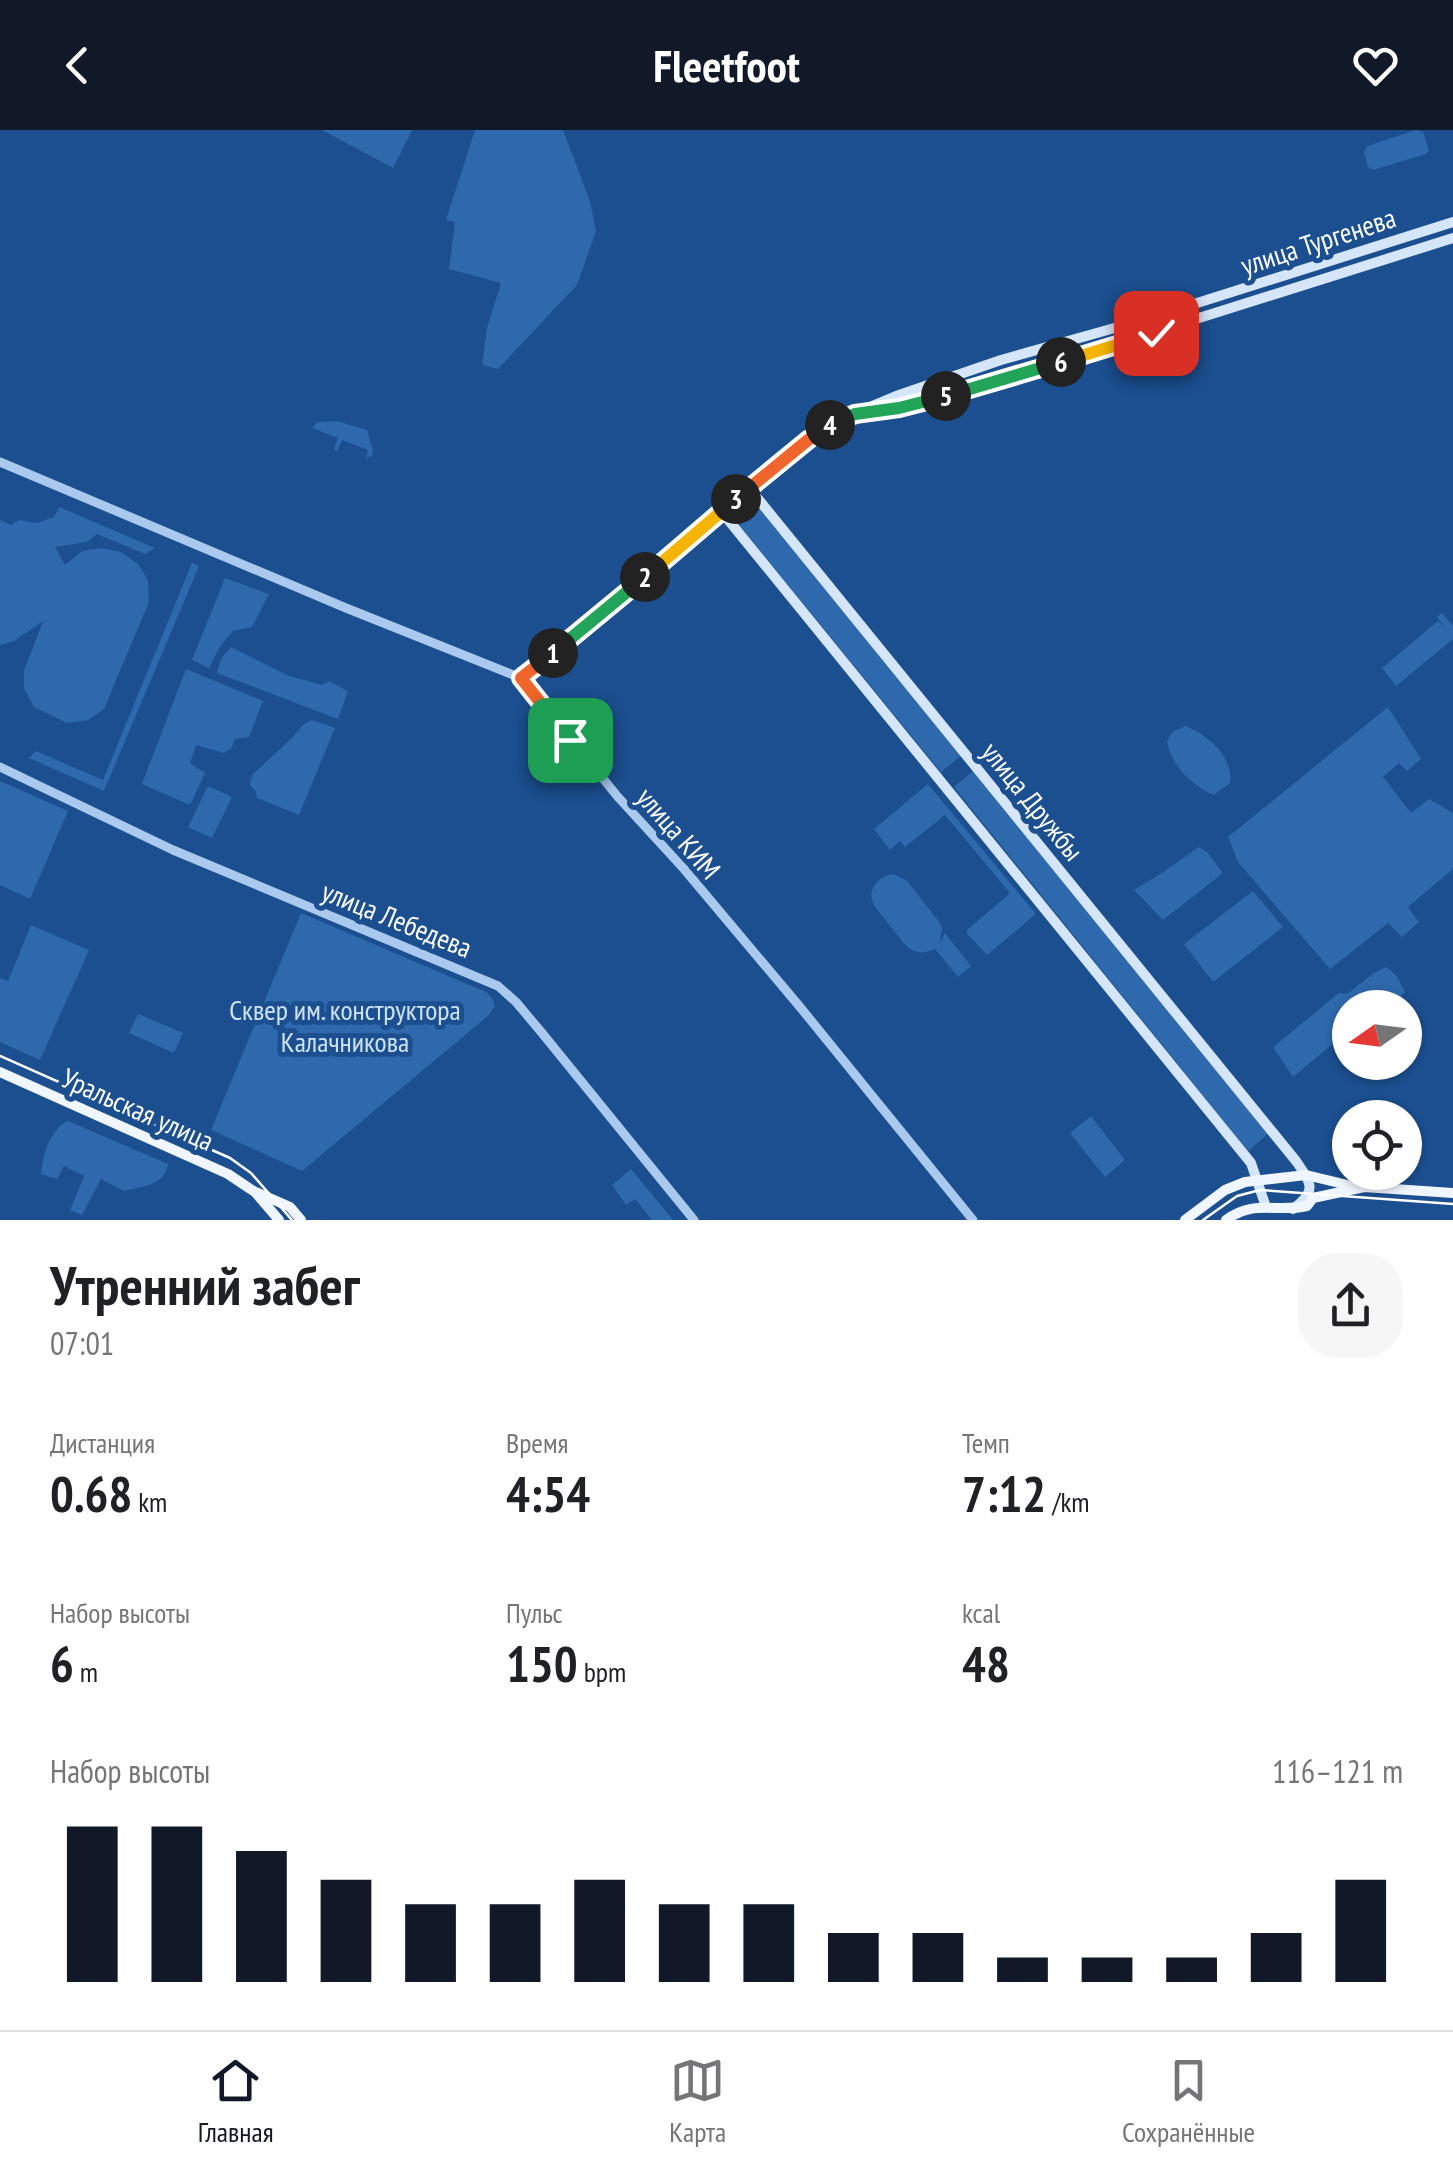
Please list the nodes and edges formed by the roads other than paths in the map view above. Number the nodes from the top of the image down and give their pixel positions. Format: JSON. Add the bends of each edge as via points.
{"nodes":[{"id":1,"x":1453,"y":222,"type":"edge"},
{"id":2,"x":1453,"y":238,"type":"edge"},
{"id":3,"x":1330,"y":260,"type":"junction"},
{"id":4,"x":1334,"y":277,"type":"junction"},
{"id":5,"x":1147,"y":319,"type":"junction"},
{"id":6,"x":1152,"y":334,"type":"junction"},
{"id":7,"x":1051,"y":345,"type":"junction"},
{"id":8,"x":1056,"y":364,"type":"junction"},
{"id":9,"x":898,"y":402,"type":"junction"},
{"id":10,"x":0,"y":462,"type":"edge"},
{"id":11,"x":750,"y":489,"type":"junction"},
{"id":12,"x":722,"y":511,"type":"junction"},
{"id":13,"x":521,"y":678,"type":"junction"},
{"id":14,"x":0,"y":767,"type":"edge"},
{"id":15,"x":0,"y":1072,"type":"edge"},
{"id":16,"x":1252,"y":1163,"type":"junction"},
{"id":17,"x":1306,"y":1174,"type":"junction"},
{"id":18,"x":1258,"y":1180,"type":"junction"},
{"id":19,"x":1332,"y":1181,"type":"edge"},
{"id":20,"x":1245,"y":1182,"type":"junction"},
{"id":21,"x":1345,"y":1190,"type":"edge"},
{"id":22,"x":1415,"y":1190,"type":"edge"},
{"id":23,"x":255,"y":1192,"type":"junction"},
{"id":24,"x":1453,"y":1192,"type":"edge"},
{"id":25,"x":1266,"y":1207,"type":"junction"},
{"id":26,"x":1292,"y":1210,"type":"junction"},
{"id":27,"x":279,"y":1220,"type":"edge"},
{"id":28,"x":300,"y":1220,"type":"edge"},
{"id":29,"x":694,"y":1220,"type":"edge"},
{"id":30,"x":973,"y":1220,"type":"edge"},
{"id":31,"x":1186,"y":1220,"type":"edge"},
{"id":32,"x":1226,"y":1220,"type":"edge"}],
"edges":[{"from":1,"to":3,"type":"main road","name":"улица Тургенева"},
{"from":2,"to":4,"type":"main road","name":"улица Тургенева"},
{"from":3,"to":4,"type":"main road"},
{"from":3,"to":5,"type":"main road","name":"улица Тургенева"},
{"from":4,"to":6,"type":"main road","name":"улица Тургенева"},
{"from":5,"to":6,"type":"main road"},
{"from":5,"to":7,"type":"main road","name":"улица Тургенева"},
{"from":6,"to":8,"type":"main road","name":"улица Тургенева"},
{"from":7,"to":8,"type":"main road"},
{"from":7,"to":9,"type":"main road","name":"улица Тургенева"},
{"from":8,"to":9,"type":"main road","name":"улица Тургенева"},
{"from":9,"to":11,"type":"main road","name":"улица Тургенева","via":[[836,421]]},
{"from":10,"to":13,"type":"street","name":"улица КИМ"},
{"from":11,"to":12,"type":"main road","name":"улица Тургенева"},
{"from":11,"to":17,"type":"main road","name":"улица Дружбы"},
{"from":12,"to":13,"type":"street","name":"улица Тургенева"},
{"from":12,"to":16,"type":"main road"},
{"from":13,"to":30,"type":"street","name":"улица КИМ"},
{"from":14,"to":29,"type":"street","name":"улица Лебедева","via":[[174,850],[498,986]]},
{"from":15,"to":23,"type":"main road","name":"Уральская улица"},
{"from":16,"to":18,"type":"main road"},
{"from":16,"to":20,"type":"main road"},
{"from":17,"to":18,"type":"main road"},
{"from":17,"to":19,"type":"main road"},
{"from":17,"to":26,"type":"main road","via":[[1310,1193]]},
{"from":18,"to":20,"type":"main road"},
{"from":18,"to":25,"type":"main road"},
{"from":20,"to":31,"type":"main road"},
{"from":21,"to":26,"type":"main road"},
{"from":22,"to":24,"type":"main road"},
{"from":23,"to":27,"type":"main road","name":"Уральская улица"},
{"from":23,"to":28,"type":"main road","name":"Уральская улица"},
{"from":25,"to":26,"type":"main road"},
{"from":25,"to":32,"type":"main road"}]}
